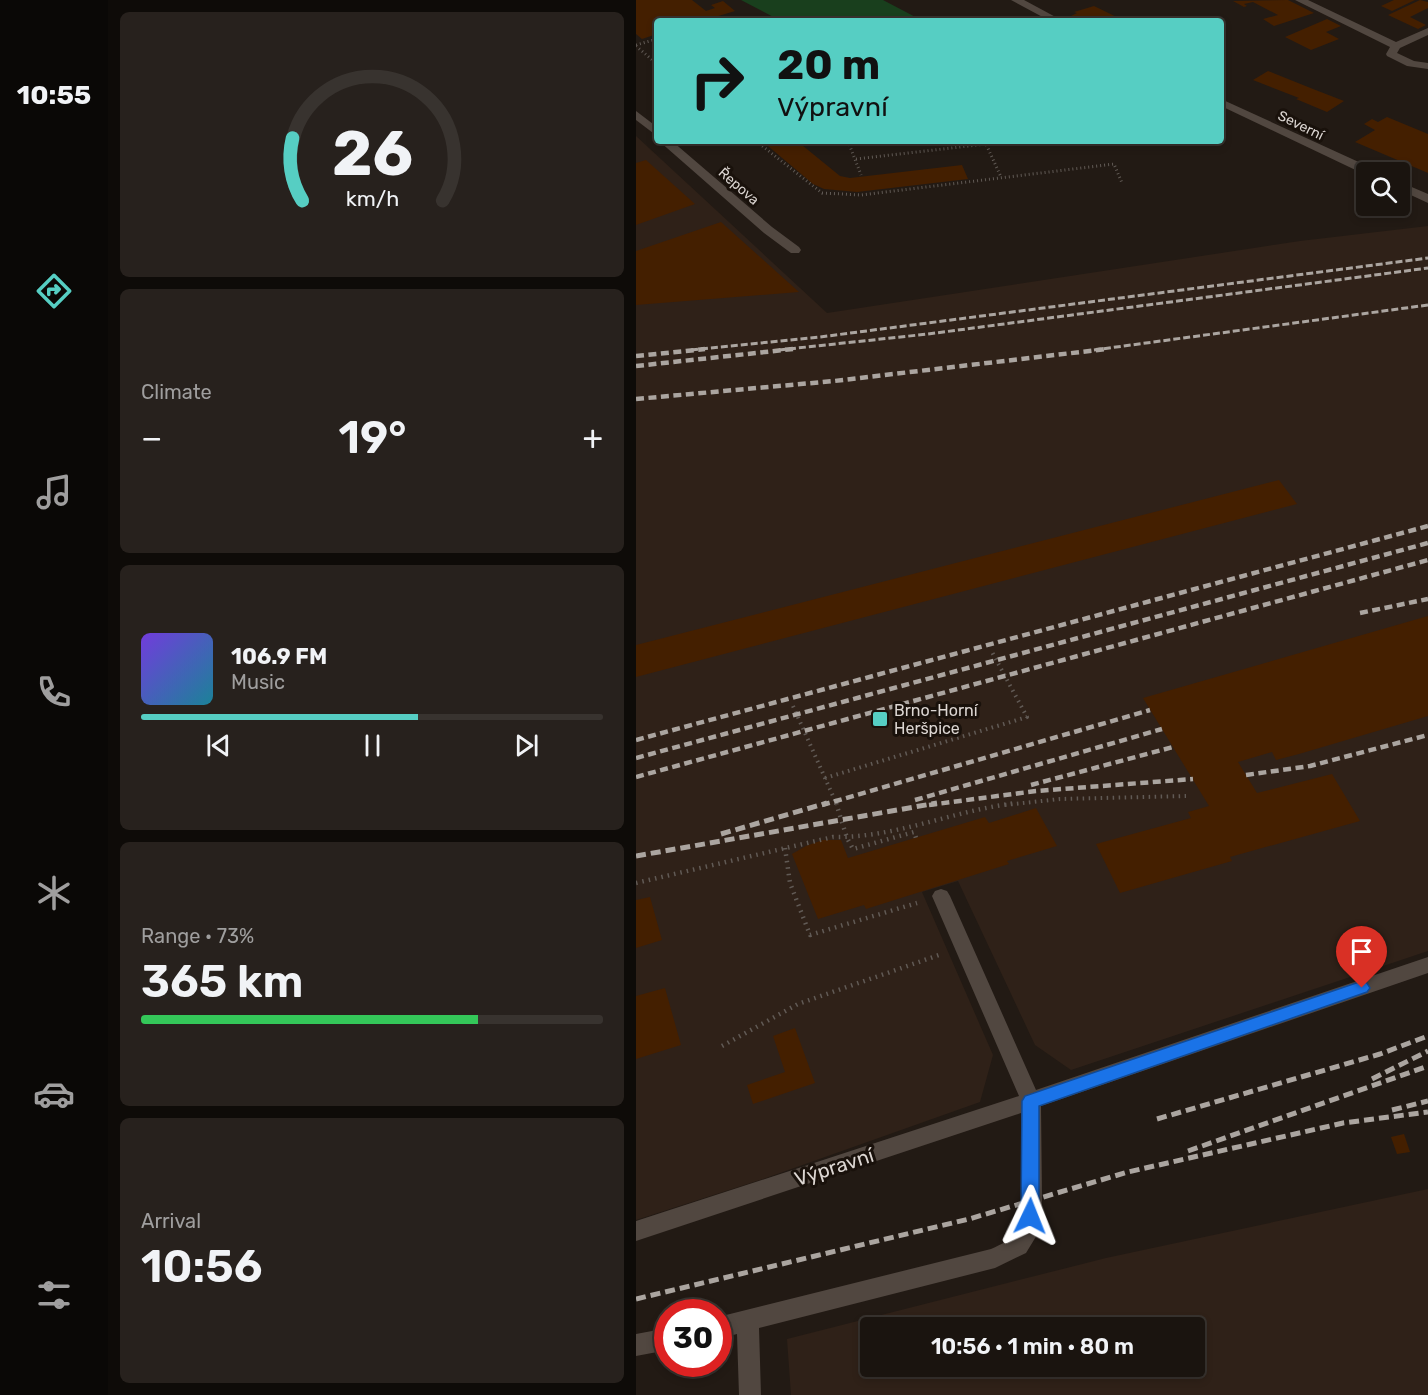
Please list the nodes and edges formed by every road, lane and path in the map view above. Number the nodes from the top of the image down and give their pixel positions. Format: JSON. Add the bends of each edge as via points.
{"nodes":[{"id":1,"x":1016,"y":0,"type":"edge"},
{"id":2,"x":1300,"y":0,"type":"edge"},
{"id":3,"x":1052,"y":18,"type":"edge"},
{"id":4,"x":1427,"y":33,"type":"edge"},
{"id":5,"x":654,"y":40,"type":"edge"},
{"id":6,"x":636,"y":46,"type":"edge"},
{"id":7,"x":1396,"y":46,"type":"junction"},
{"id":8,"x":654,"y":61,"type":"edge"},
{"id":9,"x":1428,"y":66,"type":"edge"},
{"id":10,"x":1224,"y":103,"type":"edge"},
{"id":11,"x":636,"y":114,"type":"edge"},
{"id":12,"x":654,"y":130,"type":"edge"},
{"id":13,"x":668,"y":144,"type":"edge"},
{"id":14,"x":760,"y":144,"type":"edge"},
{"id":15,"x":851,"y":144,"type":"edge"},
{"id":16,"x":856,"y":159,"type":"junction"},
{"id":17,"x":1356,"y":165,"type":"edge"},
{"id":18,"x":861,"y":175,"type":"dead end"},
{"id":19,"x":1001,"y":177,"type":"junction"},
{"id":20,"x":1122,"y":183,"type":"dead end"},
{"id":21,"x":1410,"y":191,"type":"edge"},
{"id":22,"x":1428,"y":199,"type":"edge"},
{"id":23,"x":795,"y":250,"type":"dead end"},
{"id":24,"x":992,"y":652,"type":"dead end"},
{"id":25,"x":793,"y":706,"type":"dead end"},
{"id":26,"x":825,"y":777,"type":"junction"},
{"id":27,"x":1186,"y":796,"type":"dead end"},
{"id":28,"x":847,"y":838,"type":"junction"},
{"id":29,"x":916,"y":838,"type":"dead end"},
{"id":30,"x":785,"y":848,"type":"junction"},
{"id":31,"x":636,"y":883,"type":"edge"},
{"id":32,"x":941,"y":896,"type":"joint"},
{"id":33,"x":963,"y":947,"type":"junction"},
{"id":34,"x":1428,"y":965,"type":"edge"},
{"id":35,"x":722,"y":1046,"type":"dead end"},
{"id":36,"x":1031,"y":1101,"type":"junction"},
{"id":37,"x":636,"y":1231,"type":"edge"},
{"id":38,"x":748,"y":1321,"type":"junction"},
{"id":39,"x":732,"y":1325,"type":"edge"},
{"id":40,"x":654,"y":1342,"type":"edge"},
{"id":41,"x":636,"y":1345,"type":"edge"},
{"id":42,"x":750,"y":1395,"type":"edge"}],
"edges":[{"from":1,"to":3,"type":"street"},
{"from":2,"to":7,"type":"street"},
{"from":4,"to":7,"type":"street"},
{"from":5,"to":6,"type":"path"},
{"from":6,"to":8,"type":"path"},
{"from":7,"to":9,"type":"street","via":[[1391,54],[1396,58]]},
{"from":10,"to":17,"type":"street","name":"Severní"},
{"from":11,"to":12,"type":"street"},
{"from":13,"to":23,"type":"street","name":"Řepova"},
{"from":14,"to":19,"type":"path","via":[[812,187],[832,195],[861,195]]},
{"from":15,"to":16,"type":"path"},
{"from":16,"to":18,"type":"path"},
{"from":16,"to":19,"type":"path","via":[[986,144]]},
{"from":19,"to":20,"type":"path","via":[[1114,164]]},
{"from":21,"to":22,"type":"street"},
{"from":24,"to":26,"type":"path","via":[[1027,717]]},
{"from":25,"to":26,"type":"path"},
{"from":26,"to":28,"type":"path"},
{"from":27,"to":28,"type":"path","via":[[1036,801]]},
{"from":28,"to":29,"type":"path","via":[[853,849],[914,832]]},
{"from":28,"to":30,"type":"path","via":[[833,837]]},
{"from":30,"to":31,"type":"path"},
{"from":30,"to":32,"type":"path","via":[[790,883],[810,935]]},
{"from":32,"to":33,"type":"street"},
{"from":33,"to":35,"type":"path","via":[[798,1004]]},
{"from":33,"to":36,"type":"street"},
{"from":34,"to":36,"type":"street","name":"Výpravní"},
{"from":36,"to":37,"type":"street","name":"Výpravní"},
{"from":36,"to":38,"type":"street","via":[[1032,1201],[1029,1230],[1018,1246],[994,1258]]},
{"from":38,"to":39,"type":"street"},
{"from":38,"to":42,"type":"street"},
{"from":40,"to":41,"type":"street"}]}
